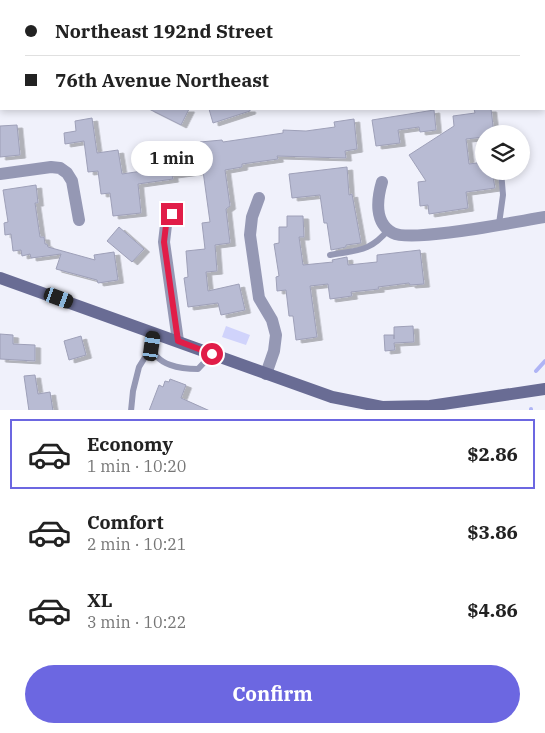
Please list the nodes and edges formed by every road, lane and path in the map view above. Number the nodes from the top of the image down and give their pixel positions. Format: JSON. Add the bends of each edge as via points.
{"nodes":[{"id":1,"x":0,"y":174,"type":"edge"},
{"id":2,"x":502,"y":180,"type":"edge"},
{"id":3,"x":382,"y":182,"type":"dead end"},
{"id":4,"x":259,"y":198,"type":"dead end"},
{"id":5,"x":172,"y":214,"type":"dead end"},
{"id":6,"x":545,"y":217,"type":"edge"},
{"id":7,"x":79,"y":220,"type":"dead end"},
{"id":8,"x":499,"y":224,"type":"junction"},
{"id":9,"x":389,"y":230,"type":"junction"},
{"id":10,"x":330,"y":255,"type":"dead end"},
{"id":11,"x":0,"y":278,"type":"edge"},
{"id":12,"x":154,"y":332,"type":"junction"},
{"id":13,"x":178,"y":341,"type":"junction"},
{"id":14,"x":152,"y":346,"type":"junction"},
{"id":15,"x":212,"y":354,"type":"junction"},
{"id":16,"x":266,"y":374,"type":"junction"},
{"id":17,"x":545,"y":389,"type":"edge"},
{"id":18,"x":131,"y":410,"type":"edge"}],
"edges":[{"from":1,"to":7,"type":"street","via":[[60,168],[72,181]]},
{"from":2,"to":8,"type":"lane"},
{"from":3,"to":9,"type":"street","via":[[377,198],[379,215]]},
{"from":4,"to":16,"type":"street","via":[[250,234],[259,298],[276,334]]},
{"from":5,"to":13,"type":"street","via":[[166,225],[164,242]]},
{"from":6,"to":8,"type":"street"},
{"from":8,"to":9,"type":"street","via":[[428,235],[407,236]]},
{"from":9,"to":10,"type":"lane","via":[[364,250]]},
{"from":11,"to":12,"type":"street"},
{"from":12,"to":13,"type":"street"},
{"from":12,"to":14,"type":"lane"},
{"from":13,"to":15,"type":"street"},
{"from":14,"to":15,"type":"lane","via":[[164,363],[183,369],[198,370]]},
{"from":14,"to":18,"type":"lane","via":[[138,367]]},
{"from":15,"to":16,"type":"street"},
{"from":16,"to":17,"type":"street","via":[[332,397],[382,407],[430,406]]}]}
